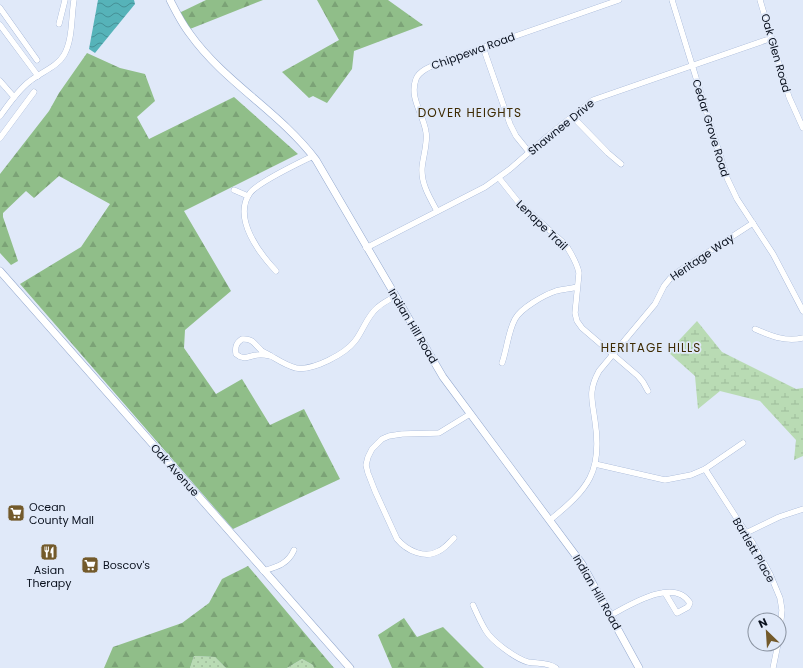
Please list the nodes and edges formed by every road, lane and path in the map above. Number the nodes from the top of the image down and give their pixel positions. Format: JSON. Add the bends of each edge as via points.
{"nodes":[{"id":1,"x":65,"y":0,"type":"edge"},
{"id":2,"x":74,"y":0,"type":"edge"},
{"id":3,"x":170,"y":0,"type":"edge"},
{"id":4,"x":619,"y":0,"type":"edge"},
{"id":5,"x":672,"y":0,"type":"edge"},
{"id":6,"x":760,"y":0,"type":"edge"},
{"id":7,"x":0,"y":8,"type":"edge"},
{"id":8,"x":59,"y":24,"type":"dead end"},
{"id":9,"x":0,"y":25,"type":"edge"},
{"id":10,"x":14,"y":27,"type":"junction"},
{"id":11,"x":7,"y":34,"type":"junction"},
{"id":12,"x":772,"y":38,"type":"junction"},
{"id":13,"x":483,"y":47,"type":"junction"},
{"id":14,"x":37,"y":60,"type":"dead end"},
{"id":15,"x":692,"y":65,"type":"junction"},
{"id":16,"x":38,"y":76,"type":"junction"},
{"id":17,"x":0,"y":81,"type":"edge"},
{"id":18,"x":34,"y":92,"type":"dead end"},
{"id":19,"x":14,"y":97,"type":"junction"},
{"id":20,"x":0,"y":116,"type":"edge"},
{"id":21,"x":572,"y":116,"type":"junction"},
{"id":22,"x":803,"y":128,"type":"edge"},
{"id":23,"x":0,"y":138,"type":"edge"},
{"id":24,"x":529,"y":152,"type":"junction"},
{"id":25,"x":313,"y":156,"type":"junction"},
{"id":26,"x":621,"y":164,"type":"dead end"},
{"id":27,"x":499,"y":178,"type":"junction"},
{"id":28,"x":234,"y":190,"type":"dead end"},
{"id":29,"x":248,"y":196,"type":"junction"},
{"id":30,"x":437,"y":211,"type":"junction"},
{"id":31,"x":753,"y":223,"type":"junction"},
{"id":32,"x":366,"y":248,"type":"junction"},
{"id":33,"x":0,"y":271,"type":"edge"},
{"id":34,"x":276,"y":271,"type":"dead end"},
{"id":35,"x":577,"y":287,"type":"junction"},
{"id":36,"x":395,"y":296,"type":"junction"},
{"id":37,"x":803,"y":311,"type":"edge"},
{"id":38,"x":755,"y":329,"type":"dead end"},
{"id":39,"x":803,"y":338,"type":"edge"},
{"id":40,"x":613,"y":354,"type":"junction"},
{"id":41,"x":271,"y":356,"type":"junction"},
{"id":42,"x":502,"y":363,"type":"dead end"},
{"id":43,"x":648,"y":391,"type":"dead end"},
{"id":44,"x":470,"y":414,"type":"junction"},
{"id":45,"x":743,"y":443,"type":"dead end"},
{"id":46,"x":595,"y":464,"type":"junction"},
{"id":47,"x":704,"y":469,"type":"junction"},
{"id":48,"x":803,"y":509,"type":"edge"},
{"id":49,"x":550,"y":520,"type":"junction"},
{"id":50,"x":746,"y":533,"type":"junction"},
{"id":51,"x":454,"y":538,"type":"dead end"},
{"id":52,"x":294,"y":550,"type":"dead end"},
{"id":53,"x":263,"y":570,"type":"junction"},
{"id":54,"x":665,"y":593,"type":"junction"},
{"id":55,"x":473,"y":605,"type":"dead end"},
{"id":56,"x":782,"y":612,"type":"edge"},
{"id":57,"x":610,"y":615,"type":"junction"},
{"id":58,"x":776,"y":652,"type":"edge"},
{"id":59,"x":350,"y":668,"type":"edge"},
{"id":60,"x":556,"y":668,"type":"edge"},
{"id":61,"x":639,"y":668,"type":"edge"},
{"id":62,"x":773,"y":668,"type":"edge"}],
"edges":[{"from":1,"to":8,"type":"street"},
{"from":2,"to":16,"type":"street","via":[[69,41],[64,55]]},
{"from":3,"to":25,"type":"street","name":"Indian Hill Road","via":[[189,33],[207,54],[274,115]]},
{"from":4,"to":13,"type":"street","name":"Chippewa Road"},
{"from":5,"to":15,"type":"street","name":"Cedar Grove Road"},
{"from":6,"to":12,"type":"street","name":"Oak Glen Road"},
{"from":7,"to":10,"type":"street"},
{"from":9,"to":11,"type":"street"},
{"from":10,"to":11,"type":"street"},
{"from":10,"to":14,"type":"street"},
{"from":11,"to":16,"type":"street"},
{"from":12,"to":15,"type":"street","name":"Shawnee Drive"},
{"from":12,"to":22,"type":"street","name":"Oak Glen Road","via":[[789,97]]},
{"from":13,"to":24,"type":"street","via":[[510,124]]},
{"from":13,"to":30,"type":"street","name":"Chippewa Road","via":[[430,67],[417,78],[414,92],[426,133],[422,174]]},
{"from":15,"to":21,"type":"street","name":"Shawnee Drive","via":[[598,98]]},
{"from":15,"to":31,"type":"street","name":"Cedar Grove Road","via":[[723,170],[737,199]]},
{"from":16,"to":19,"type":"street","via":[[29,81]]},
{"from":17,"to":19,"type":"street"},
{"from":18,"to":23,"type":"street"},
{"from":19,"to":20,"type":"street"},
{"from":21,"to":24,"type":"street","name":"Shawnee Drive"},
{"from":21,"to":26,"type":"street"},
{"from":24,"to":27,"type":"street","name":"Shawnee Drive"},
{"from":25,"to":29,"type":"street","via":[[273,177]]},
{"from":25,"to":32,"type":"street","name":"Indian Hill Road"},
{"from":27,"to":30,"type":"street","name":"Shawnee Drive"},
{"from":27,"to":35,"type":"street","name":"Lenape Trail","via":[[519,203],[566,245],[578,266]]},
{"from":28,"to":29,"type":"street"},
{"from":29,"to":34,"type":"street","via":[[245,223],[264,259]]},
{"from":30,"to":32,"type":"street","name":"Shawnee Drive"},
{"from":31,"to":37,"type":"street","name":"Cedar Grove Road","via":[[773,254]]},
{"from":31,"to":40,"type":"street","name":"Heritage Way","via":[[673,275],[655,304]]},
{"from":32,"to":36,"type":"street","name":"Indian Hill Road"},
{"from":33,"to":53,"type":"street","name":"Oak Avenue"},
{"from":35,"to":40,"type":"street","name":"Lenape Trail","via":[[574,306],[577,320],[582,328]]},
{"from":35,"to":42,"type":"street","via":[[555,292],[522,311],[516,318]]},
{"from":36,"to":41,"type":"street","via":[[376,308],[349,347],[321,364],[296,368]]},
{"from":36,"to":44,"type":"street","name":"Indian Hill Road","via":[[443,376]]},
{"from":38,"to":39,"type":"street","via":[[776,338]]},
{"from":40,"to":43,"type":"street","name":"Lenape Trail","via":[[638,376]]},
{"from":40,"to":46,"type":"street","name":"Heritage Way","via":[[599,371],[591,391],[598,439]]},
{"from":41,"to":41,"type":"street","via":[[254,342],[246,339],[238,341],[235,348],[236,354],[243,358],[260,354]]},
{"from":44,"to":49,"type":"street","name":"Indian Hill Road"},
{"from":44,"to":51,"type":"street","via":[[439,433],[402,434],[382,439],[372,449],[366,465],[375,491],[401,544],[409,550],[429,554],[442,549]]},
{"from":45,"to":47,"type":"street"},
{"from":46,"to":47,"type":"street","via":[[665,480],[691,475]]},
{"from":46,"to":49,"type":"street","name":"Heritage Way","via":[[590,478],[580,492]]},
{"from":47,"to":50,"type":"street","name":"Bartlett Place"},
{"from":48,"to":50,"type":"street"},
{"from":49,"to":57,"type":"street","name":"Indian Hill Road","via":[[582,564]]},
{"from":50,"to":56,"type":"street","name":"Bartlett Place","via":[[770,574],[780,598]]},
{"from":52,"to":53,"type":"street","via":[[285,563]]},
{"from":53,"to":59,"type":"street","name":"Oak Avenue"},
{"from":54,"to":54,"type":"street","via":[[675,592],[686,596],[690,603],[677,613]]},
{"from":54,"to":57,"type":"street","via":[[637,601]]},
{"from":55,"to":60,"type":"street","via":[[486,632],[508,651],[529,662]]},
{"from":57,"to":61,"type":"street","name":"Indian Hill Road"},
{"from":58,"to":62,"type":"street"}]}
